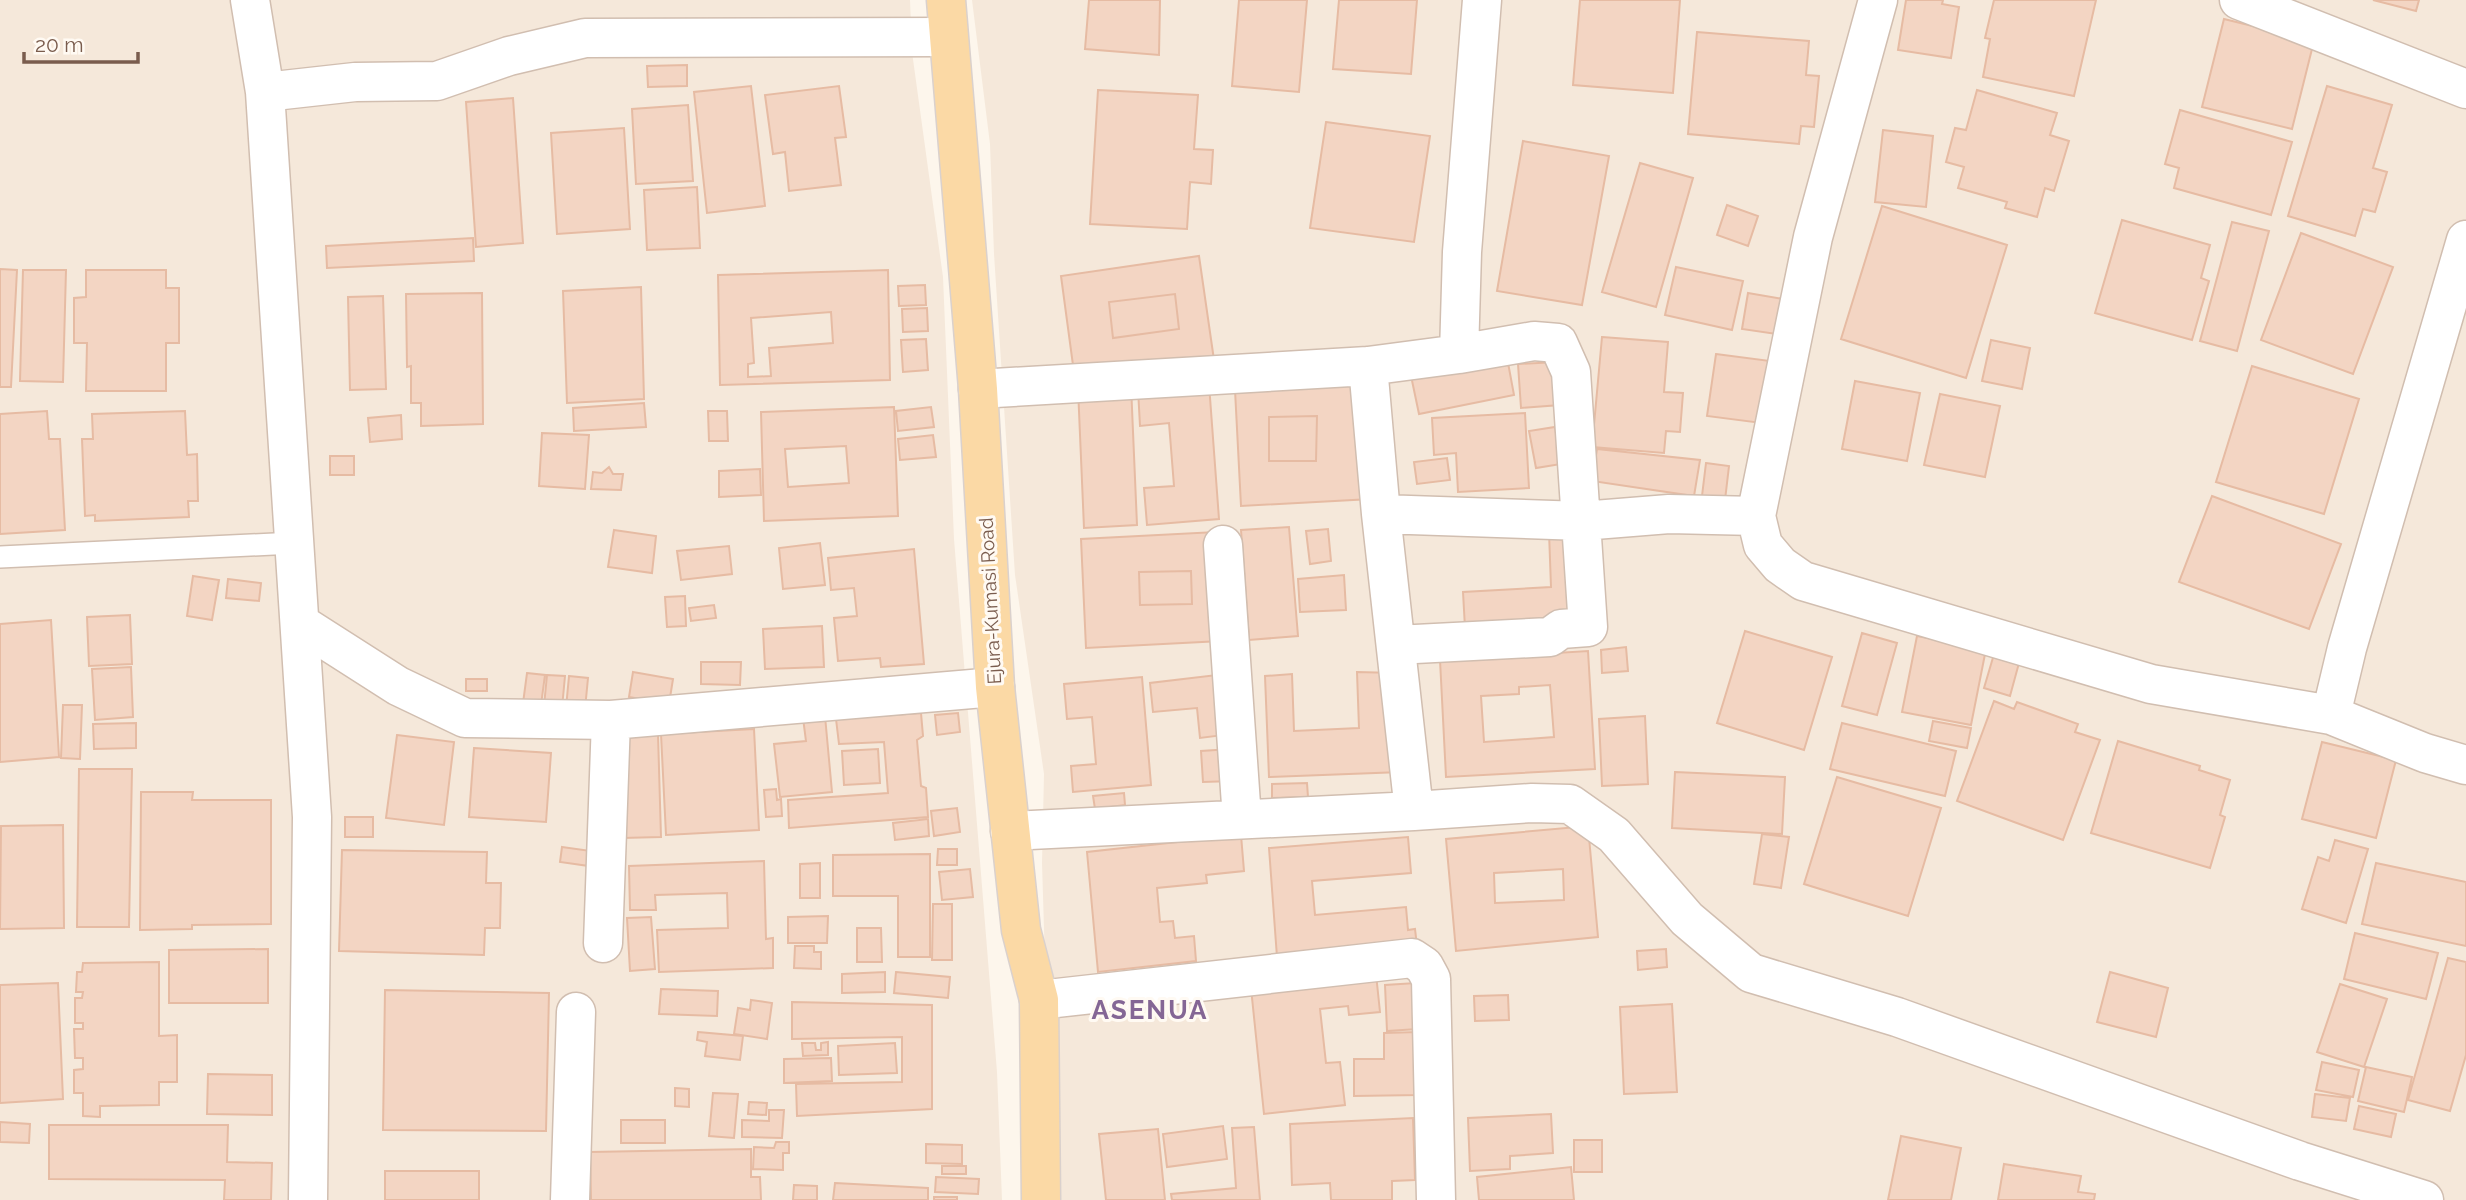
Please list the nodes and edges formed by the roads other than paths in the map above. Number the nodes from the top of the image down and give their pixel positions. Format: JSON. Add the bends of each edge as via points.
{"nodes":[{"id":1,"x":250,"y":0,"type":"edge"},
{"id":2,"x":1482,"y":0,"type":"edge"},
{"id":3,"x":1878,"y":0,"type":"edge"},
{"id":4,"x":2239,"y":0,"type":"edge"},
{"id":5,"x":947,"y":18,"type":"edge"},
{"id":6,"x":2466,"y":89,"type":"edge"},
{"id":7,"x":265,"y":92,"type":"junction"},
{"id":8,"x":2466,"y":240,"type":"edge"},
{"id":9,"x":1459,"y":354,"type":"junction"},
{"id":10,"x":1368,"y":366,"type":"junction"},
{"id":11,"x":978,"y":389,"type":"junction"},
{"id":12,"x":1381,"y":514,"type":"junction"},
{"id":13,"x":1756,"y":516,"type":"junction"},
{"id":14,"x":1582,"y":521,"type":"junction"},
{"id":15,"x":295,"y":542,"type":"junction"},
{"id":16,"x":1223,"y":545,"type":"dead end"},
{"id":17,"x":0,"y":557,"type":"edge"},
{"id":18,"x":301,"y":624,"type":"junction"},
{"id":19,"x":1396,"y":645,"type":"junction"},
{"id":20,"x":995,"y":687,"type":"junction"},
{"id":21,"x":2331,"y":715,"type":"junction"},
{"id":22,"x":611,"y":720,"type":"junction"},
{"id":23,"x":2466,"y":765,"type":"edge"},
{"id":24,"x":1414,"y":811,"type":"junction"},
{"id":25,"x":1242,"y":818,"type":"junction"},
{"id":26,"x":1010,"y":831,"type":"junction"},
{"id":27,"x":603,"y":943,"type":"dead end"},
{"id":28,"x":1039,"y":1000,"type":"junction"},
{"id":29,"x":576,"y":1012,"type":"dead end"},
{"id":30,"x":308,"y":1200,"type":"edge"},
{"id":31,"x":570,"y":1200,"type":"edge"},
{"id":32,"x":1041,"y":1200,"type":"edge"},
{"id":33,"x":1436,"y":1200,"type":"edge"},
{"id":34,"x":2424,"y":1200,"type":"edge"}],
"edges":[{"from":1,"to":7,"type":"street"},
{"from":2,"to":9,"type":"street","via":[[1462,251]]},
{"from":3,"to":13,"type":"street","via":[[1813,237]]},
{"from":4,"to":6,"type":"street"},
{"from":5,"to":7,"type":"street","via":[[585,38],[509,56],[436,82],[355,82]]},
{"from":5,"to":11,"type":"main road","name":"Ejura-Kumasi Road"},
{"from":7,"to":15,"type":"street"},
{"from":8,"to":21,"type":"street"},
{"from":9,"to":10,"type":"street"},
{"from":9,"to":14,"type":"street","via":[[1534,341],[1558,343],[1571,372]]},
{"from":10,"to":11,"type":"street"},
{"from":10,"to":12,"type":"street"},
{"from":11,"to":20,"type":"main road","name":"Ejura-Kumasi Road"},
{"from":12,"to":14,"type":"street"},
{"from":12,"to":19,"type":"street"},
{"from":13,"to":14,"type":"street","via":[[1669,513]]},
{"from":13,"to":21,"type":"street","via":[[1763,545],[1802,581],[2151,684]]},
{"from":14,"to":19,"type":"street","via":[[1588,626],[1561,629],[1550,637]]},
{"from":15,"to":17,"type":"lane"},
{"from":15,"to":18,"type":"street"},
{"from":16,"to":25,"type":"street"},
{"from":18,"to":22,"type":"street","via":[[398,686],[466,718]]},
{"from":18,"to":30,"type":"street","via":[[312,817]]},
{"from":19,"to":24,"type":"street"},
{"from":20,"to":22,"type":"street"},
{"from":20,"to":26,"type":"main road","name":"Ejura-Kumasi Road"},
{"from":21,"to":23,"type":"street"},
{"from":22,"to":27,"type":"street"},
{"from":24,"to":25,"type":"street"},
{"from":24,"to":34,"type":"street","via":[[1570,804],[1614,835],[1686,919],[1751,973],[1897,1017],[2300,1161]]},
{"from":25,"to":26,"type":"street"},
{"from":26,"to":28,"type":"main road","name":"Ejura-Kumasi Road","via":[[1021,930]]},
{"from":28,"to":32,"type":"main road","name":"Ejura-Kumasi Road"},
{"from":28,"to":33,"type":"street","via":[[1412,958],[1432,979]]},
{"from":29,"to":31,"type":"street"}]}
